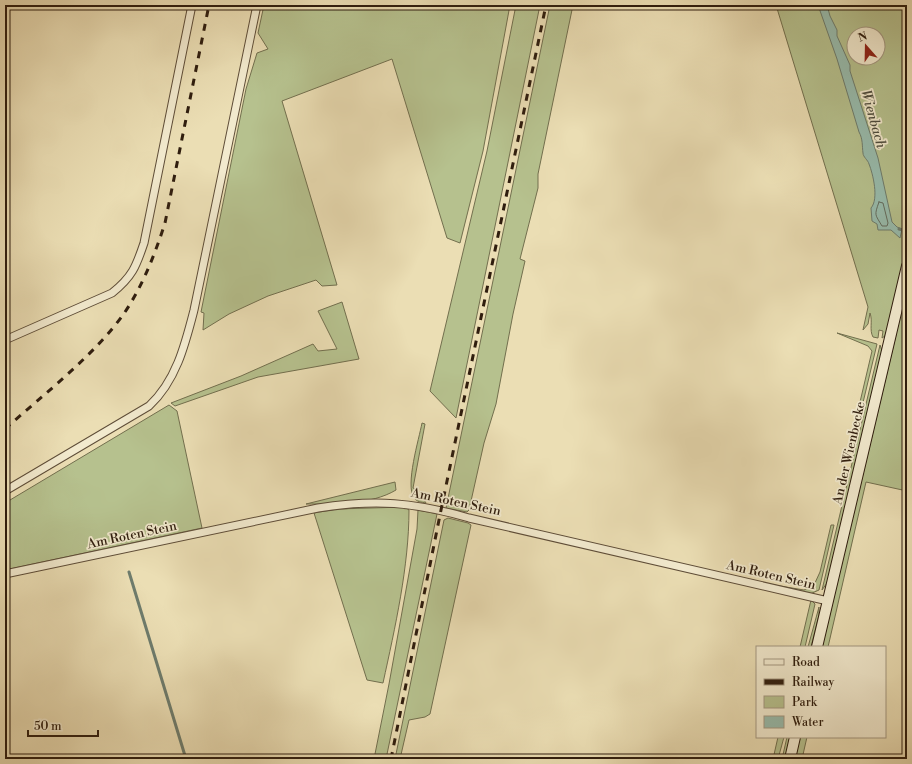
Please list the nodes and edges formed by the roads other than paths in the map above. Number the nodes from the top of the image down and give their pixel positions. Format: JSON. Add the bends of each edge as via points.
{"nodes":[{"id":1,"x":192,"y":5,"type":"edge"},
{"id":2,"x":258,"y":5,"type":"edge"},
{"id":3,"x":907,"y":266,"type":"edge"},
{"id":4,"x":5,"y":340,"type":"edge"},
{"id":5,"x":5,"y":491,"type":"edge"},
{"id":6,"x":5,"y":574,"type":"edge"},
{"id":7,"x":828,"y":601,"type":"junction"},
{"id":8,"x":817,"y":646,"type":"edge"},
{"id":9,"x":795,"y":738,"type":"edge"},
{"id":10,"x":790,"y":759,"type":"edge"}],
"edges":[{"from":1,"to":4,"type":"street","via":[[144,243],[134,270],[112,293]]},
{"from":2,"to":5,"type":"street","via":[[194,310],[175,370],[157,399],[149,406]]},
{"from":3,"to":7,"type":"street","name":"An der Wienbecke"},
{"from":6,"to":7,"type":"street","name":"Am Roten Stein","via":[[309,510],[400,503],[441,510]]},
{"from":7,"to":8,"type":"street","name":"An der Wienbecke"},
{"from":9,"to":10,"type":"street"}]}
